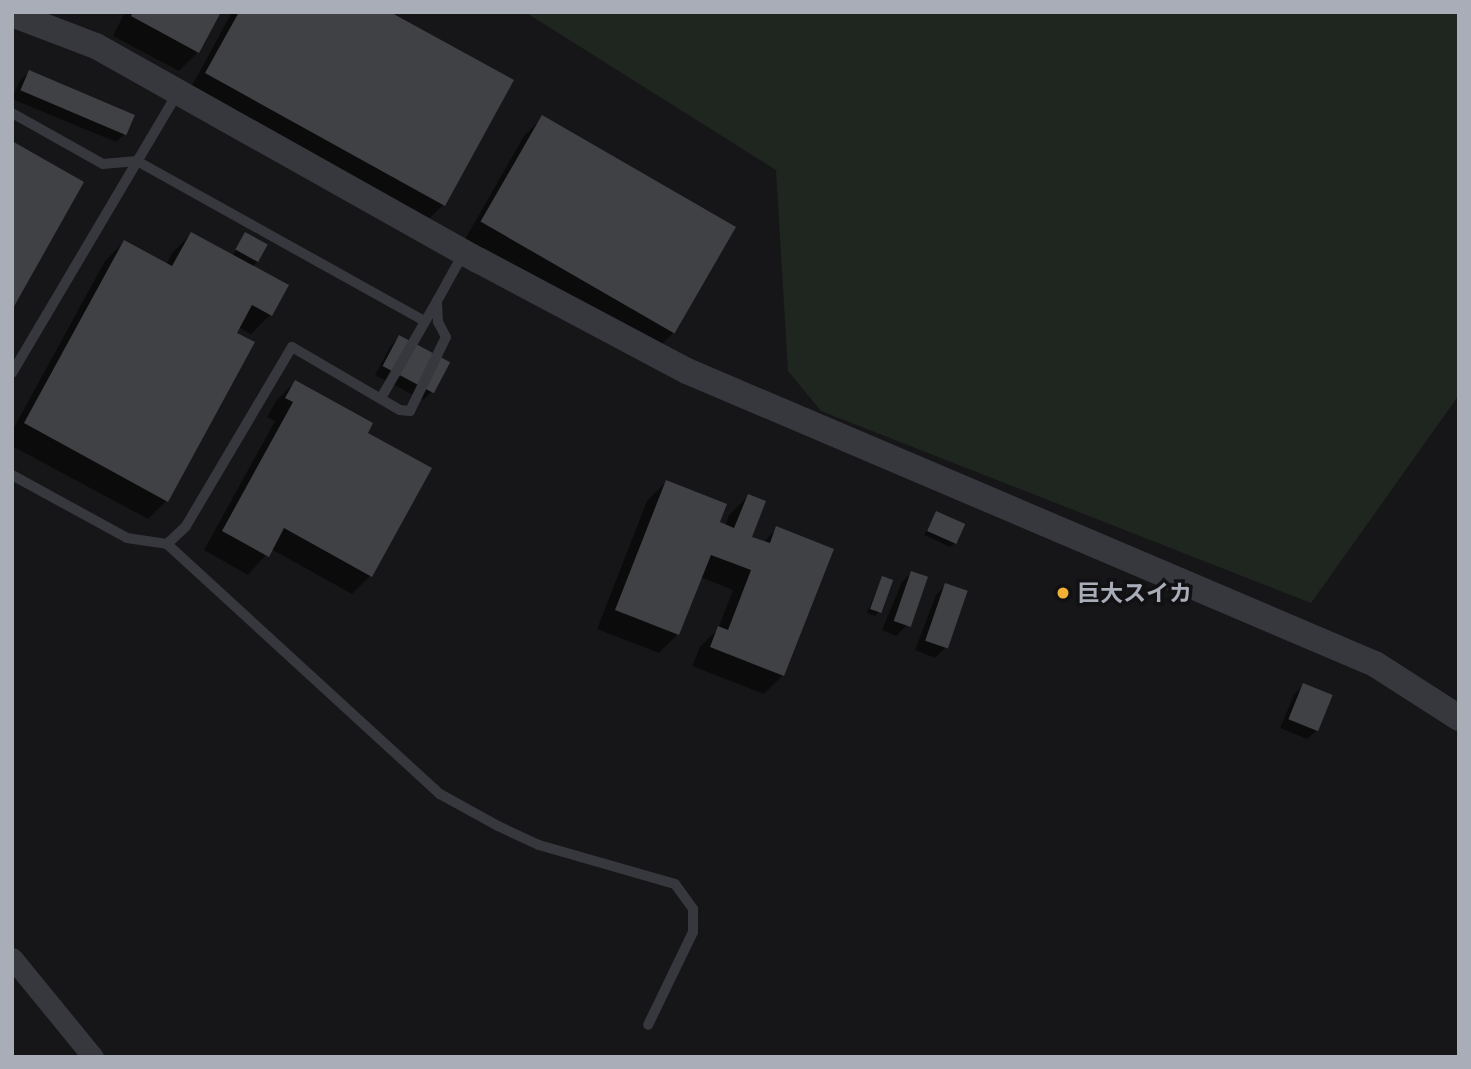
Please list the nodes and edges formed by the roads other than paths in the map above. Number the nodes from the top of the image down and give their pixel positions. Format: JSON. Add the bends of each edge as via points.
{"nodes":[{"id":1,"x":12,"y":14,"type":"edge"},
{"id":2,"x":178,"y":92,"type":"junction"},
{"id":3,"x":12,"y":113,"type":"edge"},
{"id":4,"x":137,"y":161,"type":"junction"},
{"id":5,"x":464,"y":252,"type":"junction"},
{"id":6,"x":437,"y":301,"type":"junction"},
{"id":7,"x":425,"y":321,"type":"junction"},
{"id":8,"x":12,"y":373,"type":"edge"},
{"id":9,"x":381,"y":398,"type":"junction"},
{"id":10,"x":12,"y":475,"type":"edge"},
{"id":11,"x":167,"y":544,"type":"junction"},
{"id":12,"x":1459,"y":718,"type":"edge"},
{"id":13,"x":12,"y":958,"type":"edge"},
{"id":14,"x":648,"y":1025,"type":"dead end"},
{"id":15,"x":93,"y":1057,"type":"edge"}],
"edges":[{"from":1,"to":2,"type":"street","via":[[96,46]]},
{"from":2,"to":4,"type":"lane"},
{"from":2,"to":5,"type":"street"},
{"from":3,"to":4,"type":"lane","via":[[103,164]]},
{"from":4,"to":7,"type":"lane"},
{"from":4,"to":8,"type":"lane"},
{"from":5,"to":6,"type":"lane"},
{"from":5,"to":12,"type":"street","via":[[687,372],[1375,664]]},
{"from":6,"to":7,"type":"lane"},
{"from":6,"to":9,"type":"lane","via":[[438,322],[446,337],[410,411]]},
{"from":7,"to":9,"type":"lane"},
{"from":9,"to":11,"type":"lane","via":[[292,347],[186,526]]},
{"from":10,"to":11,"type":"lane","via":[[127,538]]},
{"from":11,"to":14,"type":"lane","via":[[440,794],[539,845],[675,884],[693,909],[693,932]]},
{"from":13,"to":15,"type":"street"}]}
